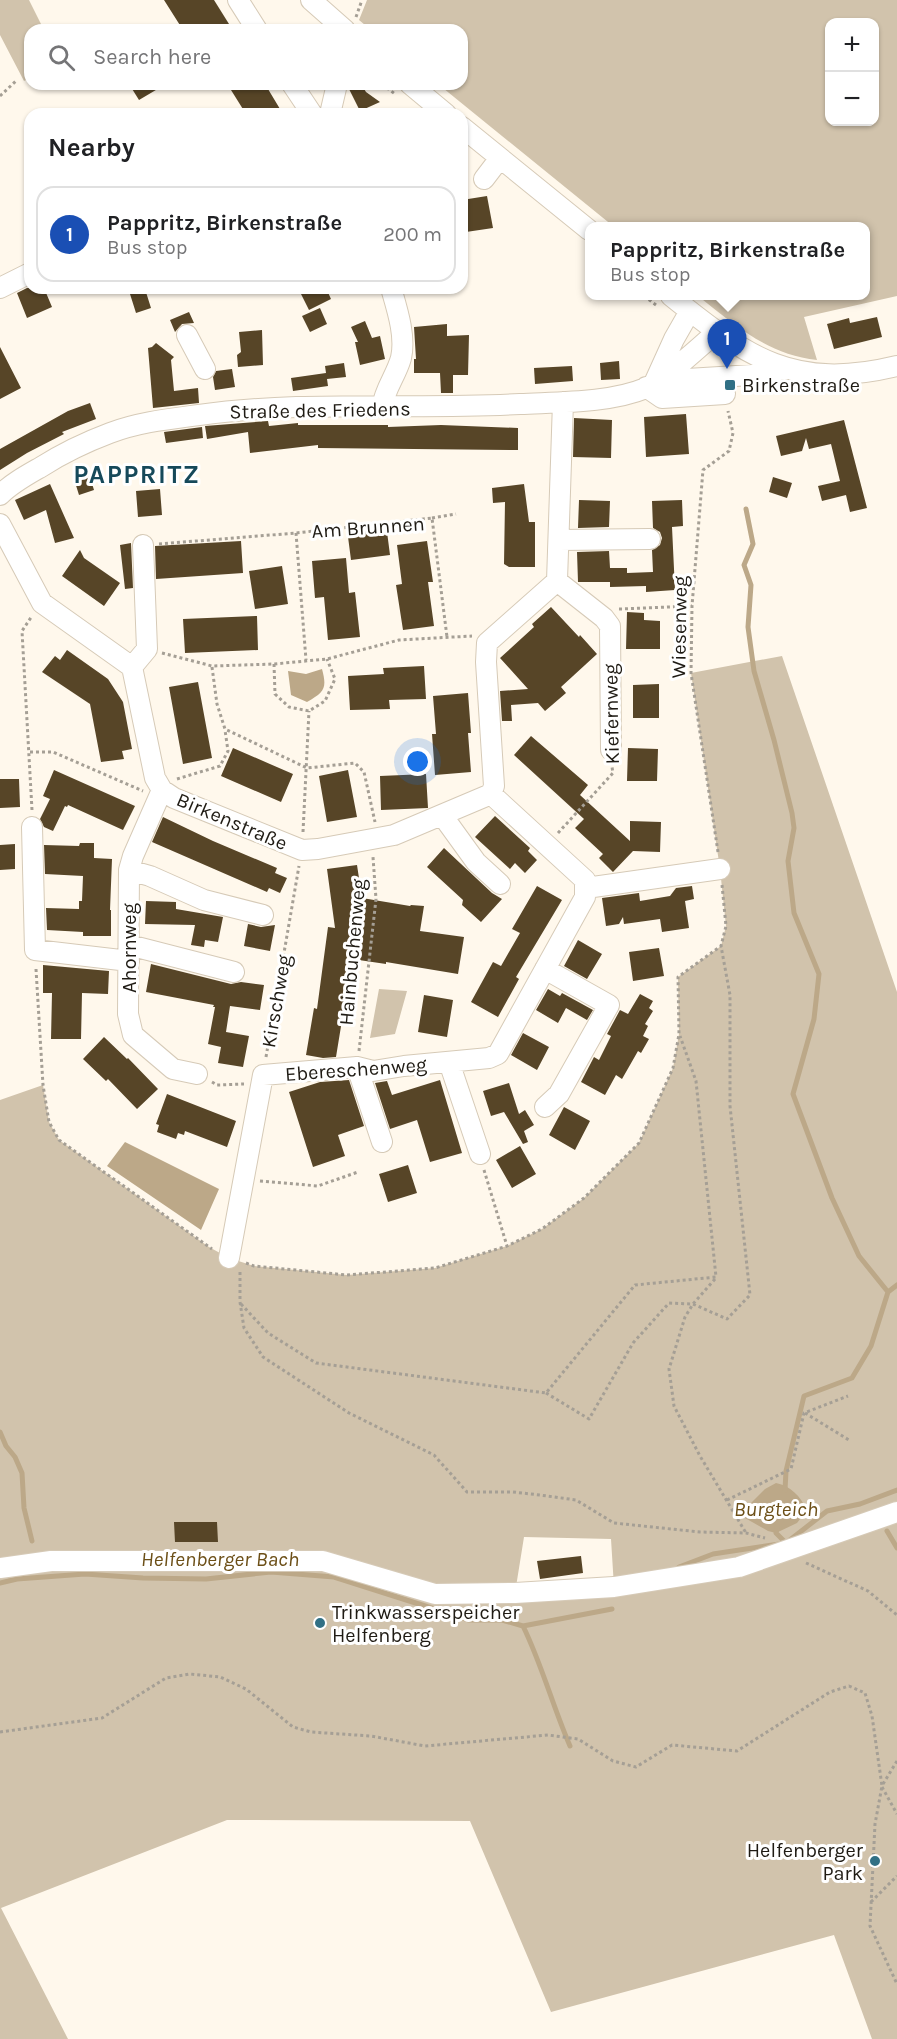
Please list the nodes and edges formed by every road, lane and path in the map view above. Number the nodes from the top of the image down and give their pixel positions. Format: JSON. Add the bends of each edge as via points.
{"nodes":[{"id":1,"x":238,"y":0,"type":"edge"},
{"id":2,"x":311,"y":0,"type":"edge"},
{"id":3,"x":253,"y":24,"type":"edge"},
{"id":4,"x":338,"y":24,"type":"edge"},
{"id":5,"x":17,"y":80,"type":"dead end"},
{"id":6,"x":296,"y":90,"type":"edge"},
{"id":7,"x":336,"y":90,"type":"edge"},
{"id":8,"x":417,"y":90,"type":"edge"},
{"id":9,"x":0,"y":96,"type":"edge"},
{"id":10,"x":308,"y":108,"type":"edge"},
{"id":11,"x":331,"y":108,"type":"edge"},
{"id":12,"x":439,"y":108,"type":"edge"},
{"id":13,"x":468,"y":132,"type":"edge"},
{"id":14,"x":501,"y":158,"type":"junction"},
{"id":15,"x":484,"y":179,"type":"dead end"},
{"id":16,"x":585,"y":227,"type":"edge"},
{"id":17,"x":24,"y":276,"type":"edge"},
{"id":18,"x":0,"y":288,"type":"edge"},
{"id":19,"x":394,"y":294,"type":"edge"},
{"id":20,"x":676,"y":300,"type":"edge"},
{"id":21,"x":690,"y":311,"type":"junction"},
{"id":22,"x":717,"y":332,"type":"junction"},
{"id":23,"x":187,"y":335,"type":"dead end"},
{"id":24,"x":897,"y":366,"type":"edge"},
{"id":25,"x":784,"y":368,"type":"junction"},
{"id":26,"x":205,"y":369,"type":"dead end"},
{"id":27,"x":651,"y":384,"type":"junction"},
{"id":28,"x":725,"y":394,"type":"joint"},
{"id":29,"x":563,"y":402,"type":"junction"},
{"id":30,"x":382,"y":406,"type":"junction"},
{"id":31,"x":0,"y":495,"type":"edge"},
{"id":32,"x":456,"y":514,"type":"dead end"},
{"id":33,"x":432,"y":518,"type":"junction"},
{"id":34,"x":0,"y":524,"type":"edge"},
{"id":35,"x":296,"y":533,"type":"junction"},
{"id":36,"x":650,"y":539,"type":"dead end"},
{"id":37,"x":559,"y":540,"type":"junction"},
{"id":38,"x":143,"y":545,"type":"joint"},
{"id":39,"x":557,"y":581,"type":"junction"},
{"id":40,"x":42,"y":603,"type":"junction"},
{"id":41,"x":692,"y":606,"type":"junction"},
{"id":42,"x":604,"y":618,"type":"junction"},
{"id":43,"x":447,"y":637,"type":"junction"},
{"id":44,"x":487,"y":643,"type":"junction"},
{"id":45,"x":147,"y":649,"type":"junction"},
{"id":46,"x":327,"y":659,"type":"junction"},
{"id":47,"x":306,"y":660,"type":"junction"},
{"id":48,"x":274,"y":664,"type":"junction"},
{"id":49,"x":212,"y":666,"type":"junction"},
{"id":50,"x":132,"y":667,"type":"junction"},
{"id":51,"x":309,"y":711,"type":"junction"},
{"id":52,"x":225,"y":729,"type":"junction"},
{"id":53,"x":610,"y":750,"type":"joint"},
{"id":54,"x":30,"y":752,"type":"junction"},
{"id":55,"x":307,"y":768,"type":"junction"},
{"id":56,"x":160,"y":794,"type":"junction"},
{"id":57,"x":491,"y":794,"type":"junction"},
{"id":58,"x":442,"y":815,"type":"junction"},
{"id":59,"x":32,"y":827,"type":"joint"},
{"id":60,"x":375,"y":839,"type":"junction"},
{"id":61,"x":547,"y":845,"type":"junction"},
{"id":62,"x":302,"y":850,"type":"junction"},
{"id":63,"x":720,"y":868,"type":"junction"},
{"id":64,"x":129,"y":870,"type":"junction"},
{"id":65,"x":500,"y":884,"type":"dead end"},
{"id":66,"x":586,"y":888,"type":"junction"},
{"id":67,"x":264,"y":915,"type":"dead end"},
{"id":68,"x":721,"y":946,"type":"junction"},
{"id":69,"x":35,"y":950,"type":"junction"},
{"id":70,"x":129,"y":953,"type":"junction"},
{"id":71,"x":545,"y":969,"type":"junction"},
{"id":72,"x":234,"y":972,"type":"dead end"},
{"id":73,"x":679,"y":1034,"type":"junction"},
{"id":74,"x":449,"y":1062,"type":"junction"},
{"id":75,"x":357,"y":1067,"type":"junction"},
{"id":76,"x":197,"y":1074,"type":"joint"},
{"id":77,"x":263,"y":1075,"type":"junction"},
{"id":78,"x":545,"y":1107,"type":"dead end"},
{"id":79,"x":382,"y":1142,"type":"dead end"},
{"id":80,"x":480,"y":1154,"type":"joint"},
{"id":81,"x":358,"y":1172,"type":"dead end"},
{"id":82,"x":243,"y":1180,"type":"junction"},
{"id":83,"x":507,"y":1246,"type":"junction"},
{"id":84,"x":234,"y":1259,"type":"junction"},
{"id":85,"x":716,"y":1277,"type":"junction"},
{"id":86,"x":240,"y":1302,"type":"junction"},
{"id":87,"x":693,"y":1304,"type":"junction"},
{"id":88,"x":546,"y":1393,"type":"junction"},
{"id":89,"x":848,"y":1396,"type":"dead end"},
{"id":90,"x":804,"y":1413,"type":"junction"},
{"id":91,"x":849,"y":1440,"type":"dead end"},
{"id":92,"x":727,"y":1500,"type":"junction"},
{"id":93,"x":897,"y":1512,"type":"edge"},
{"id":94,"x":746,"y":1533,"type":"junction"},
{"id":95,"x":765,"y":1539,"type":"dead end"},
{"id":96,"x":0,"y":1568,"type":"edge"},
{"id":97,"x":834,"y":1577,"type":"dead end"},
{"id":98,"x":897,"y":1615,"type":"edge"},
{"id":99,"x":0,"y":1732,"type":"edge"},
{"id":100,"x":897,"y":1761,"type":"edge"},
{"id":101,"x":882,"y":1786,"type":"junction"},
{"id":102,"x":897,"y":1814,"type":"edge"},
{"id":103,"x":897,"y":1876,"type":"edge"},
{"id":104,"x":871,"y":1902,"type":"junction"},
{"id":105,"x":897,"y":1984,"type":"edge"}],
"edges":[{"from":1,"to":3,"type":"street"},
{"from":2,"to":4,"type":"street"},
{"from":5,"to":9,"type":"path"},
{"from":6,"to":10,"type":"street"},
{"from":7,"to":11,"type":"street"},
{"from":8,"to":12,"type":"street"},
{"from":13,"to":14,"type":"street"},
{"from":14,"to":15,"type":"street"},
{"from":14,"to":16,"type":"street"},
{"from":17,"to":18,"type":"street"},
{"from":19,"to":30,"type":"street","via":[[402,339],[401,356]]},
{"from":20,"to":21,"type":"street"},
{"from":21,"to":22,"type":"street"},
{"from":21,"to":27,"type":"street"},
{"from":22,"to":25,"type":"street","via":[[762,360]]},
{"from":22,"to":27,"type":"street","name":"Straße des Friedens"},
{"from":23,"to":26,"type":"street"},
{"from":24,"to":25,"type":"street","via":[[838,375]]},
{"from":25,"to":27,"type":"street","via":[[769,374]]},
{"from":27,"to":28,"type":"street","via":[[662,398]]},
{"from":27,"to":29,"type":"street","name":"Straße des Friedens","via":[[615,396]]},
{"from":28,"to":41,"type":"path","name":"Wiesenweg","via":[[734,434],[729,451],[702,470]]},
{"from":29,"to":30,"type":"street","name":"Straße des Friedens"},
{"from":29,"to":37,"type":"street"},
{"from":30,"to":31,"type":"street","name":"Straße des Friedens","via":[[236,410],[149,422],[82,444]]},
{"from":32,"to":33,"type":"path"},
{"from":33,"to":35,"type":"path","name":"Am Brunnen"},
{"from":33,"to":43,"type":"path","name":"Am Brunnen"},
{"from":34,"to":40,"type":"street"},
{"from":35,"to":38,"type":"path","name":"Am Brunnen"},
{"from":35,"to":47,"type":"path","name":"Am Brunnen"},
{"from":36,"to":37,"type":"street"},
{"from":37,"to":39,"type":"street"},
{"from":38,"to":45,"type":"street"},
{"from":39,"to":42,"type":"street"},
{"from":39,"to":44,"type":"street"},
{"from":40,"to":50,"type":"street"},
{"from":40,"to":54,"type":"path","via":[[22,631]]},
{"from":41,"to":42,"type":"path","via":[[610,609]]},
{"from":41,"to":63,"type":"path","name":"Wiesenweg","via":[[691,673]]},
{"from":42,"to":53,"type":"street","name":"Kiefernweg","via":[[610,626]]},
{"from":43,"to":44,"type":"path","via":[[473,636]]},
{"from":43,"to":46,"type":"path","via":[[399,640]]},
{"from":44,"to":57,"type":"street","via":[[494,786]]},
{"from":45,"to":49,"type":"path"},
{"from":45,"to":50,"type":"street"},
{"from":46,"to":47,"type":"path"},
{"from":46,"to":51,"type":"path","via":[[335,679],[326,701]]},
{"from":47,"to":48,"type":"path"},
{"from":48,"to":49,"type":"path"},
{"from":48,"to":51,"type":"path","via":[[275,694],[289,707]]},
{"from":49,"to":52,"type":"path"},
{"from":50,"to":56,"type":"street","name":"Birkenstraße"},
{"from":51,"to":55,"type":"path","name":"Kirschweg"},
{"from":52,"to":55,"type":"path"},
{"from":52,"to":56,"type":"path","via":[[228,751],[220,766],[168,781]]},
{"from":53,"to":61,"type":"path","name":"Kiefernweg","via":[[613,773]]},
{"from":54,"to":56,"type":"path","via":[[53,752]]},
{"from":54,"to":59,"type":"path"},
{"from":55,"to":60,"type":"path","via":[[355,763],[364,772]]},
{"from":55,"to":62,"type":"path","name":"Kirschweg"},
{"from":56,"to":62,"type":"street","name":"Birkenstraße"},
{"from":56,"to":64,"type":"street","name":"Ahornweg"},
{"from":57,"to":58,"type":"street","name":"Birkenstraße"},
{"from":57,"to":61,"type":"street"},
{"from":58,"to":60,"type":"street","name":"Birkenstraße"},
{"from":58,"to":65,"type":"street","via":[[476,862]]},
{"from":59,"to":69,"type":"street"},
{"from":60,"to":62,"type":"street","name":"Birkenstraße"},
{"from":60,"to":75,"type":"path","name":"Hainbuchenweg","via":[[376,899]]},
{"from":61,"to":66,"type":"street","via":[[585,880]]},
{"from":62,"to":77,"type":"path","name":"Kirschweg"},
{"from":63,"to":66,"type":"street"},
{"from":63,"to":68,"type":"path","name":"Wiesenweg","via":[[726,926]]},
{"from":64,"to":67,"type":"street","via":[[204,900]]},
{"from":64,"to":70,"type":"street","name":"Ahornweg"},
{"from":66,"to":71,"type":"street","name":"Ebereschenweg","via":[[585,897]]},
{"from":68,"to":73,"type":"path","via":[[678,977]]},
{"from":68,"to":87,"type":"path","name":"Wiesenweg","via":[[730,995],[730,1106],[750,1295],[727,1319]]},
{"from":69,"to":70,"type":"street"},
{"from":69,"to":84,"type":"path","via":[[43,1086],[49,1122],[59,1140],[209,1247]]},
{"from":70,"to":72,"type":"street"},
{"from":70,"to":76,"type":"street","name":"Ahornweg","via":[[128,1014],[133,1035],[172,1069]]},
{"from":71,"to":74,"type":"street","name":"Ebereschenweg","via":[[498,1054]]},
{"from":71,"to":78,"type":"street","via":[[609,1005],[559,1094]]},
{"from":73,"to":83,"type":"path","via":[[673,1068],[639,1143],[584,1198],[542,1229]]},
{"from":73,"to":85,"type":"path","via":[[696,1081]]},
{"from":74,"to":75,"type":"street","name":"Ebereschenweg","via":[[373,1071]]},
{"from":74,"to":80,"type":"street","name":"Ebereschenweg"},
{"from":75,"to":77,"type":"street","name":"Ebereschenweg"},
{"from":75,"to":79,"type":"street"},
{"from":76,"to":77,"type":"path","via":[[217,1085],[240,1085]]},
{"from":77,"to":82,"type":"street","name":"Kirschweg"},
{"from":80,"to":83,"type":"path"},
{"from":81,"to":82,"type":"path","via":[[318,1186]]},
{"from":82,"to":84,"type":"street","name":"Kirschweg"},
{"from":83,"to":84,"type":"path","via":[[435,1268],[348,1275],[254,1266]]},
{"from":84,"to":86,"type":"path"},
{"from":85,"to":87,"type":"path"},
{"from":85,"to":88,"type":"path","via":[[635,1285]]},
{"from":86,"to":88,"type":"path","via":[[268,1333],[316,1363]]},
{"from":86,"to":94,"type":"path","via":[[243,1328],[262,1357],[349,1413],[434,1455],[466,1492],[513,1492],[576,1500],[614,1523]]},
{"from":87,"to":88,"type":"path","via":[[669,1303],[633,1343],[589,1419]]},
{"from":87,"to":92,"type":"path","via":[[685,1317],[669,1369],[674,1406]]},
{"from":89,"to":90,"type":"path"},
{"from":90,"to":91,"type":"path"},
{"from":90,"to":92,"type":"path","via":[[791,1469]]},
{"from":92,"to":94,"type":"path"},
{"from":93,"to":96,"type":"street","via":[[739,1567],[603,1588],[435,1594],[323,1561],[51,1561]]},
{"from":94,"to":95,"type":"path"},
{"from":97,"to":98,"type":"path","via":[[868,1591]]},
{"from":99,"to":101,"type":"path","via":[[102,1718],[166,1678],[190,1674],[220,1677],[246,1689],[293,1727],[311,1732],[371,1736],[425,1746],[548,1736],[578,1739],[613,1761],[636,1767],[672,1745],[737,1751],[830,1692],[849,1686],[865,1693]]},
{"from":100,"to":101,"type":"path"},
{"from":101,"to":102,"type":"path"},
{"from":101,"to":104,"type":"path","via":[[875,1824]]},
{"from":103,"to":104,"type":"path"},
{"from":104,"to":105,"type":"path","via":[[870,1926]]}]}
